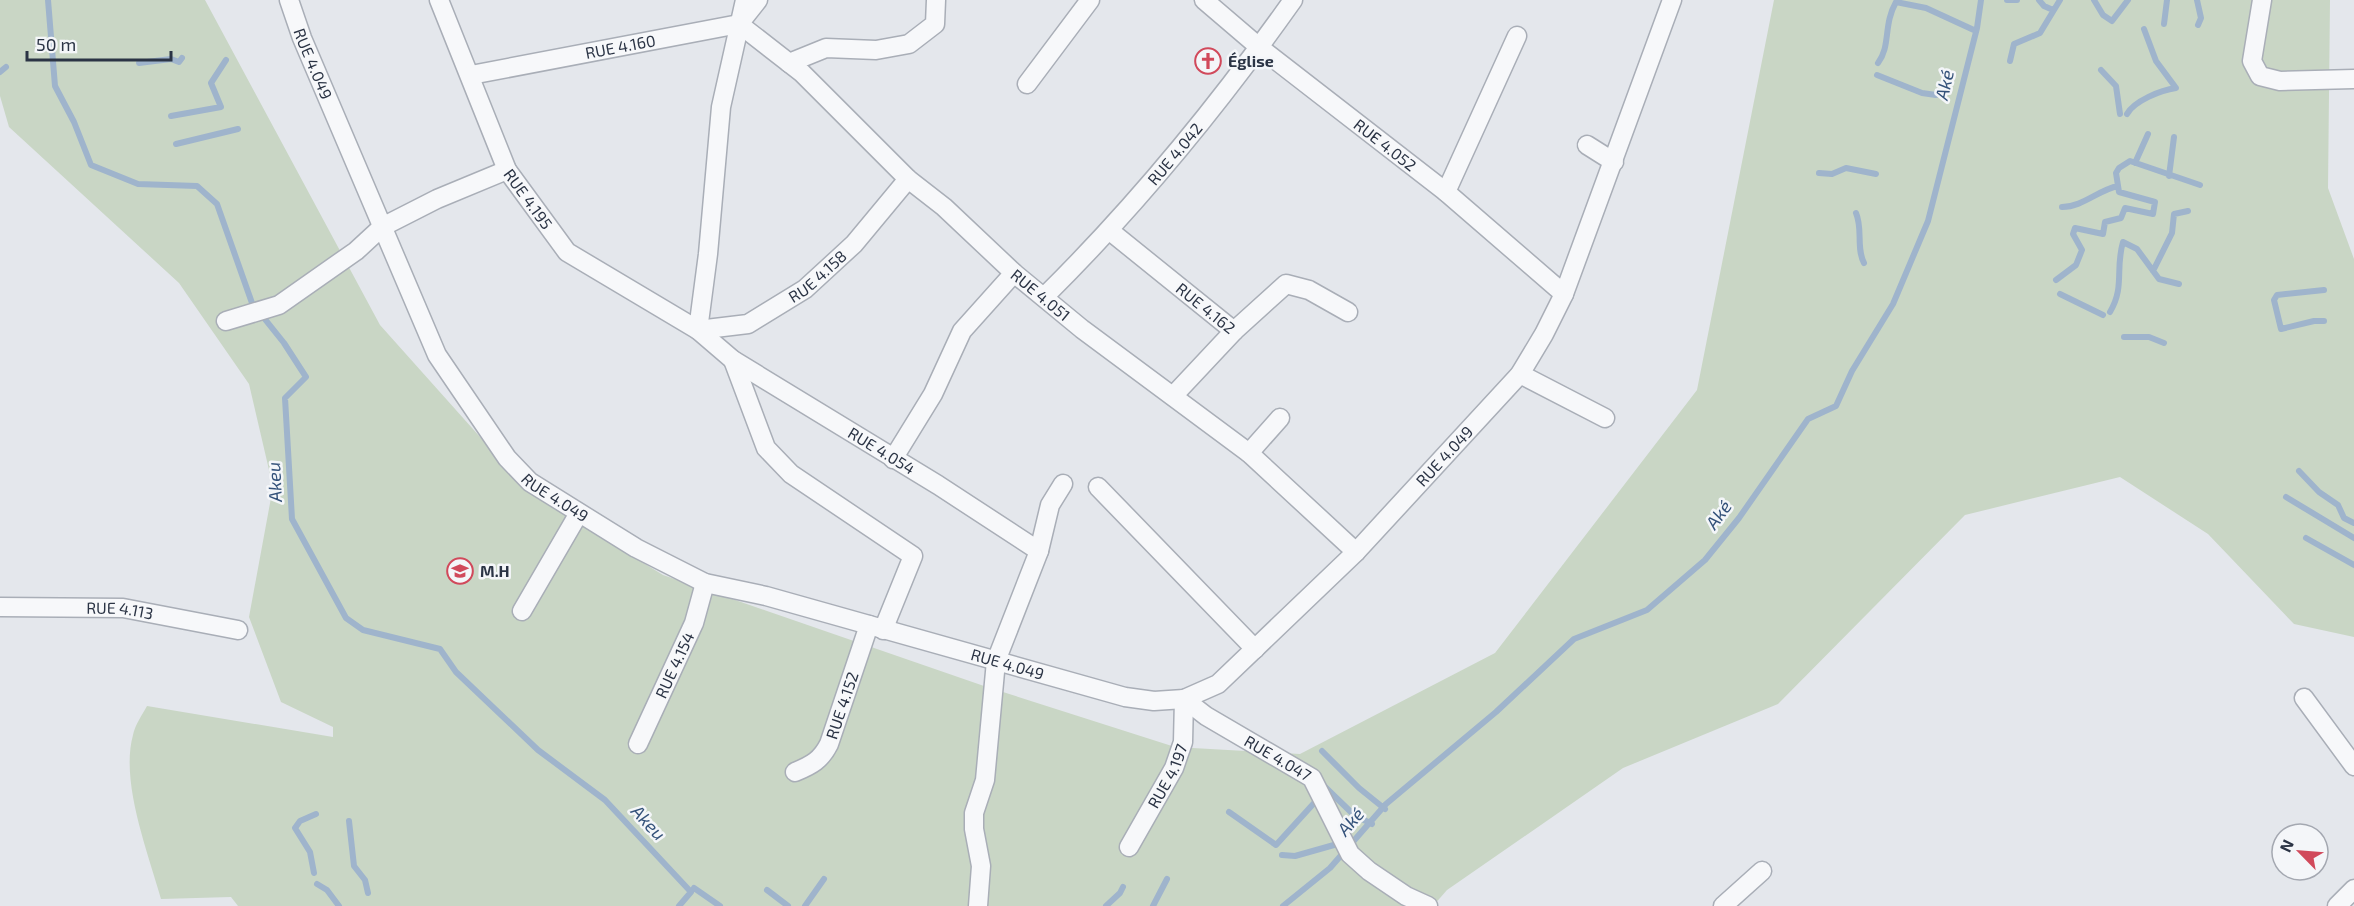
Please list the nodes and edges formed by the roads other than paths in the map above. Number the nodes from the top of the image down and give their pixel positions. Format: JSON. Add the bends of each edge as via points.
{"nodes":[{"id":1,"x":290,"y":0,"type":"edge"},
{"id":2,"x":439,"y":0,"type":"edge"},
{"id":3,"x":745,"y":0,"type":"edge"},
{"id":4,"x":758,"y":0,"type":"edge"},
{"id":5,"x":936,"y":0,"type":"edge"},
{"id":6,"x":1090,"y":0,"type":"edge"},
{"id":7,"x":1204,"y":0,"type":"edge"},
{"id":8,"x":1293,"y":0,"type":"edge"},
{"id":9,"x":1672,"y":0,"type":"edge"},
{"id":10,"x":2262,"y":0,"type":"edge"},
{"id":11,"x":739,"y":24,"type":"junction"},
{"id":12,"x":1517,"y":36,"type":"dead end"},
{"id":13,"x":1259,"y":47,"type":"junction"},
{"id":14,"x":789,"y":63,"type":"junction"},
{"id":15,"x":471,"y":75,"type":"junction"},
{"id":16,"x":2354,"y":79,"type":"edge"},
{"id":17,"x":1027,"y":84,"type":"dead end"},
{"id":18,"x":1587,"y":145,"type":"dead end"},
{"id":19,"x":1614,"y":162,"type":"junction"},
{"id":20,"x":507,"y":170,"type":"junction"},
{"id":21,"x":908,"y":179,"type":"junction"},
{"id":22,"x":1446,"y":192,"type":"junction"},
{"id":23,"x":382,"y":227,"type":"junction"},
{"id":24,"x":1110,"y":231,"type":"junction"},
{"id":25,"x":1014,"y":273,"type":"junction"},
{"id":26,"x":1564,"y":294,"type":"junction"},
{"id":27,"x":1044,"y":297,"type":"junction"},
{"id":28,"x":1348,"y":312,"type":"dead end"},
{"id":29,"x":226,"y":321,"type":"dead end"},
{"id":30,"x":698,"y":330,"type":"junction"},
{"id":31,"x":1233,"y":331,"type":"junction"},
{"id":32,"x":733,"y":360,"type":"junction"},
{"id":33,"x":1520,"y":374,"type":"junction"},
{"id":34,"x":1173,"y":396,"type":"junction"},
{"id":35,"x":1280,"y":418,"type":"dead end"},
{"id":36,"x":1605,"y":418,"type":"dead end"},
{"id":37,"x":1249,"y":453,"type":"junction"},
{"id":38,"x":893,"y":459,"type":"junction"},
{"id":39,"x":1064,"y":484,"type":"dead end"},
{"id":40,"x":1098,"y":487,"type":"dead end"},
{"id":41,"x":579,"y":513,"type":"junction"},
{"id":42,"x":1039,"y":551,"type":"junction"},
{"id":43,"x":1356,"y":552,"type":"junction"},
{"id":44,"x":705,"y":583,"type":"junction"},
{"id":45,"x":0,"y":607,"type":"edge"},
{"id":46,"x":522,"y":611,"type":"dead end"},
{"id":47,"x":876,"y":628,"type":"junction"},
{"id":48,"x":238,"y":630,"type":"dead end"},
{"id":49,"x":1255,"y":649,"type":"junction"},
{"id":50,"x":996,"y":661,"type":"junction"},
{"id":51,"x":2304,"y":698,"type":"dead end"},
{"id":52,"x":1184,"y":699,"type":"junction"},
{"id":53,"x":638,"y":744,"type":"dead end"},
{"id":54,"x":2354,"y":766,"type":"edge"},
{"id":55,"x":795,"y":772,"type":"dead end"},
{"id":56,"x":1129,"y":847,"type":"dead end"},
{"id":57,"x":1762,"y":871,"type":"dead end"},
{"id":58,"x":2354,"y":889,"type":"edge"},
{"id":59,"x":978,"y":906,"type":"edge"},
{"id":60,"x":1428,"y":906,"type":"edge"},
{"id":61,"x":1723,"y":906,"type":"edge"},
{"id":62,"x":2337,"y":906,"type":"edge"}],
"edges":[{"from":1,"to":23,"type":"street","name":"RUE 4.049","via":[[302,38]]},
{"from":2,"to":15,"type":"street","name":"RUE 4.195"},
{"from":3,"to":11,"type":"street"},
{"from":4,"to":11,"type":"street"},
{"from":5,"to":14,"type":"street","via":[[935,24],[909,44],[876,50],[826,48]]},
{"from":6,"to":17,"type":"street"},
{"from":7,"to":13,"type":"street","name":"RUE 4.052"},
{"from":8,"to":13,"type":"street","name":"RUE 4.042"},
{"from":9,"to":19,"type":"street","name":"RUE 4.049"},
{"from":10,"to":16,"type":"street","via":[[2252,61],[2260,76],[2280,81]]},
{"from":11,"to":14,"type":"street","name":"RUE 4.051"},
{"from":11,"to":15,"type":"street","name":"RUE 4.160"},
{"from":11,"to":30,"type":"street","via":[[721,107]]},
{"from":12,"to":22,"type":"street"},
{"from":13,"to":22,"type":"street","name":"RUE 4.052"},
{"from":13,"to":24,"type":"street","name":"RUE 4.042"},
{"from":14,"to":21,"type":"street","name":"RUE 4.051"},
{"from":15,"to":20,"type":"street","name":"RUE 4.195"},
{"from":18,"to":19,"type":"street"},
{"from":19,"to":26,"type":"street","name":"RUE 4.049"},
{"from":20,"to":23,"type":"street"},
{"from":20,"to":30,"type":"street","name":"RUE 4.195","via":[[567,252]]},
{"from":21,"to":25,"type":"street","name":"RUE 4.051"},
{"from":21,"to":30,"type":"street","name":"RUE 4.158","via":[[854,244],[805,289],[748,324]]},
{"from":22,"to":26,"type":"street","name":"RUE 4.052"},
{"from":23,"to":29,"type":"street","via":[[356,251],[279,304]]},
{"from":23,"to":41,"type":"street","name":"RUE 4.049","via":[[438,355],[484,425],[530,482]]},
{"from":24,"to":27,"type":"street","name":"RUE 4.042"},
{"from":24,"to":31,"type":"street","name":"RUE 4.162"},
{"from":25,"to":27,"type":"street","name":"RUE 4.051"},
{"from":25,"to":38,"type":"street","via":[[962,331],[933,394]]},
{"from":26,"to":33,"type":"street","name":"RUE 4.049"},
{"from":27,"to":34,"type":"street","name":"RUE 4.051"},
{"from":28,"to":31,"type":"street","via":[[1309,290],[1286,284]]},
{"from":30,"to":32,"type":"street","name":"RUE 4.054"},
{"from":31,"to":34,"type":"street","name":"RUE 4.162"},
{"from":32,"to":38,"type":"street","name":"RUE 4.054"},
{"from":32,"to":47,"type":"street","name":"RUE 4.152","via":[[766,448],[791,474],[913,556]]},
{"from":33,"to":36,"type":"street"},
{"from":33,"to":43,"type":"street","name":"RUE 4.049"},
{"from":34,"to":37,"type":"street","name":"RUE 4.051"},
{"from":35,"to":37,"type":"street"},
{"from":37,"to":43,"type":"street","name":"RUE 4.051"},
{"from":38,"to":42,"type":"street","name":"RUE 4.054"},
{"from":39,"to":42,"type":"street","via":[[1050,504]]},
{"from":40,"to":49,"type":"street"},
{"from":41,"to":44,"type":"street","name":"RUE 4.049"},
{"from":41,"to":46,"type":"street"},
{"from":42,"to":50,"type":"street"},
{"from":43,"to":49,"type":"street","name":"RUE 4.049"},
{"from":44,"to":47,"type":"street","name":"RUE 4.049"},
{"from":44,"to":53,"type":"street","name":"RUE 4.154","via":[[694,623]]},
{"from":45,"to":48,"type":"street","name":"RUE 4.113","via":[[123,608]]},
{"from":47,"to":50,"type":"street","name":"RUE 4.049"},
{"from":47,"to":55,"type":"street","name":"RUE 4.152","via":[[830,744],[814,765]]},
{"from":49,"to":52,"type":"street","name":"RUE 4.049","via":[[1218,684]]},
{"from":50,"to":52,"type":"street","name":"RUE 4.049","via":[[1125,697],[1154,701]]},
{"from":50,"to":59,"type":"street","via":[[985,780],[975,813],[981,866]]},
{"from":51,"to":54,"type":"street"},
{"from":52,"to":56,"type":"street","name":"RUE 4.197","via":[[1183,742],[1174,768]]},
{"from":52,"to":60,"type":"street","name":"RUE 4.047","via":[[1312,778],[1350,854],[1406,896]]},
{"from":57,"to":61,"type":"street"},
{"from":58,"to":62,"type":"street"}]}
